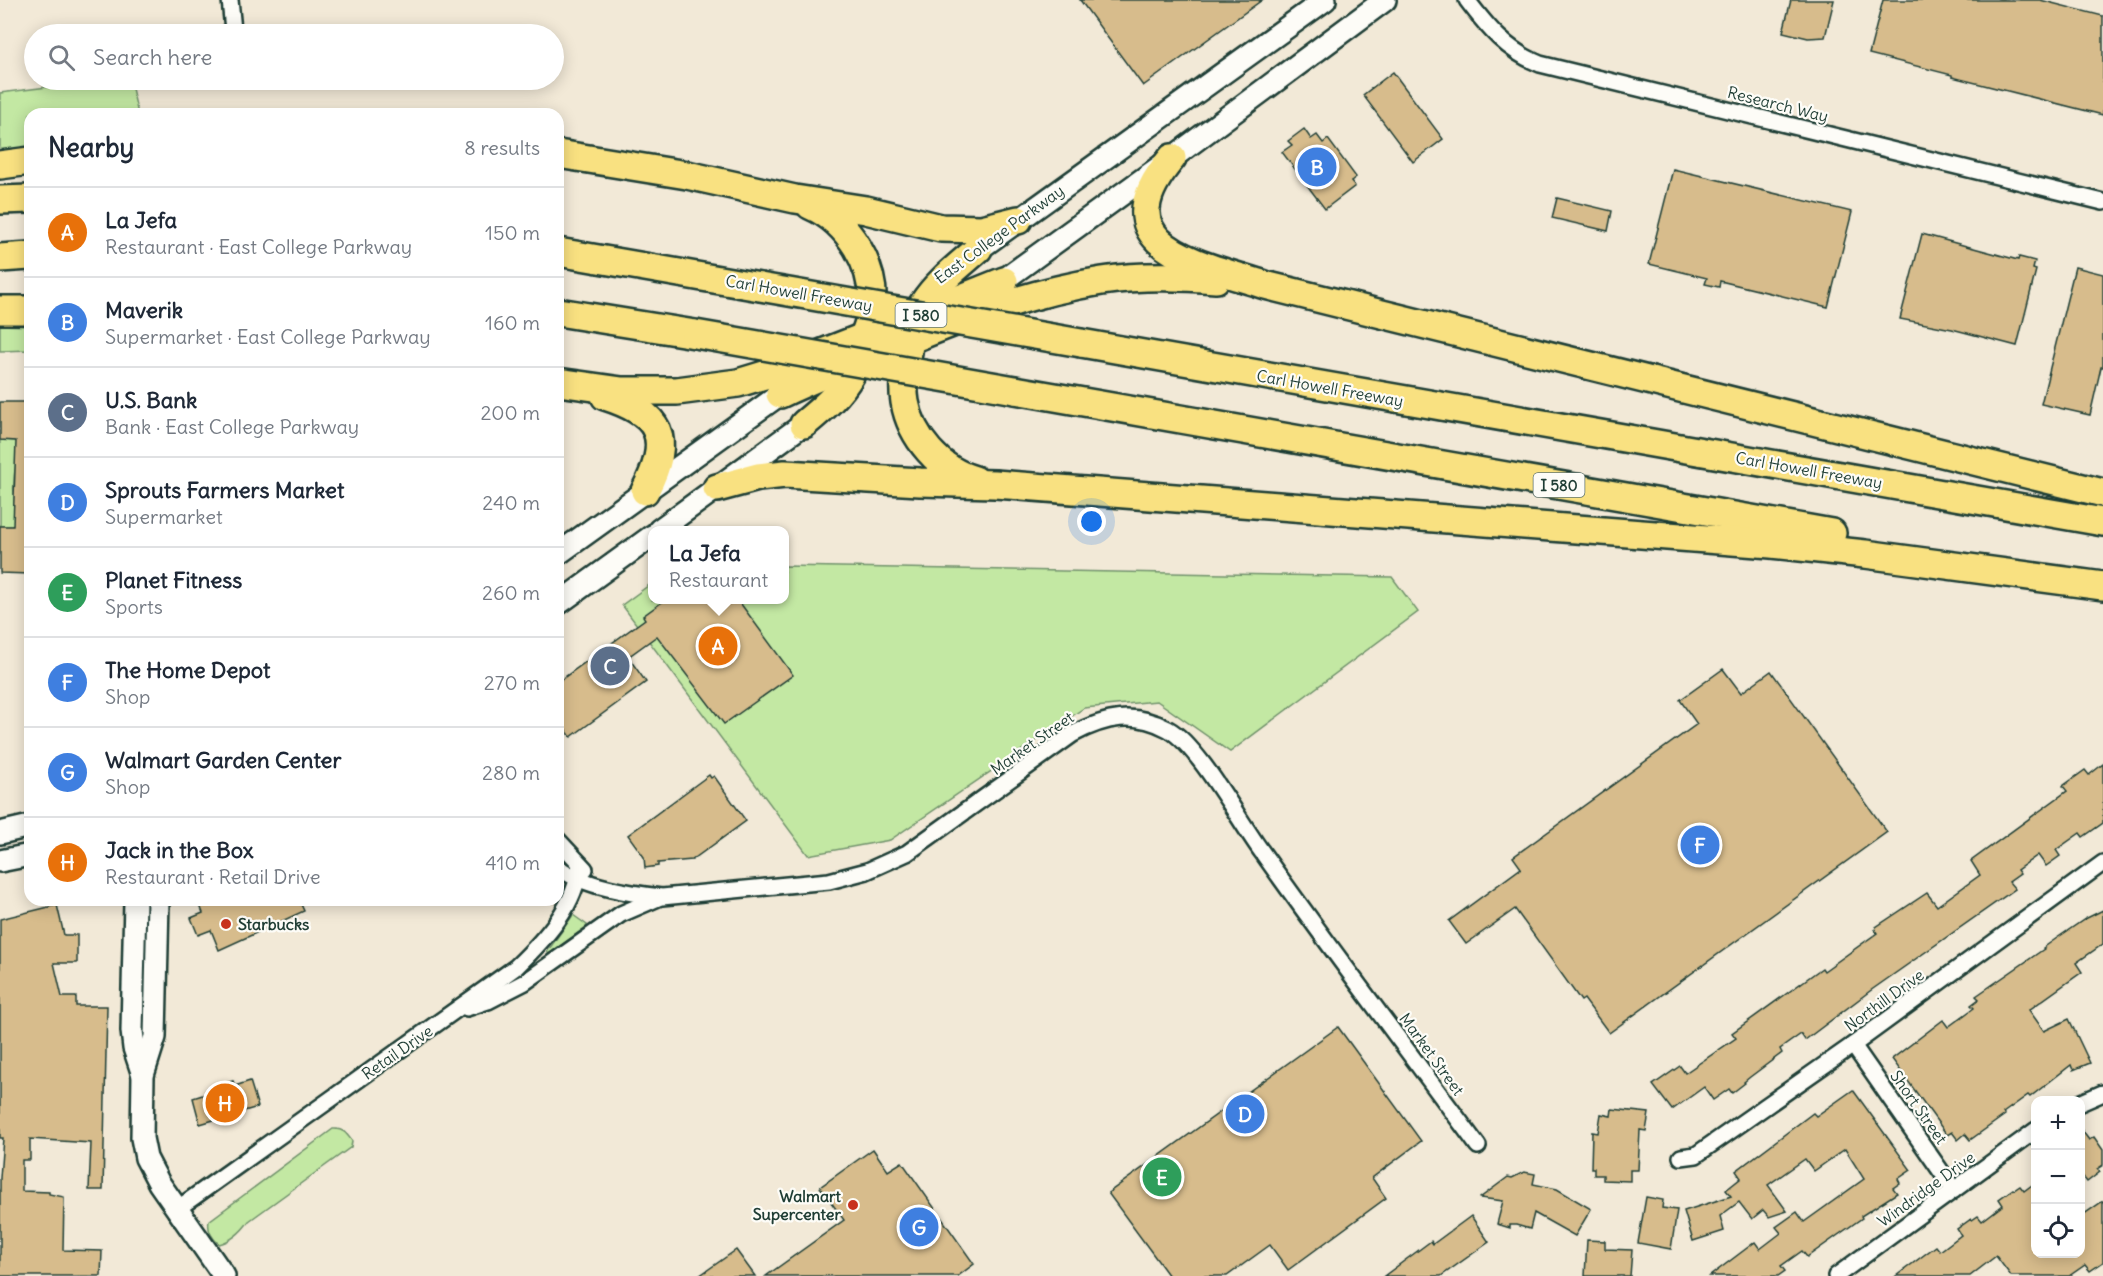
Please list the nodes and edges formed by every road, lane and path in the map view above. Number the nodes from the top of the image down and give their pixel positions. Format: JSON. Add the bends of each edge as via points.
{"nodes":[{"id":1,"x":230,"y":0,"type":"edge"},
{"id":2,"x":1325,"y":0,"type":"edge"},
{"id":3,"x":1385,"y":0,"type":"edge"},
{"id":4,"x":1467,"y":0,"type":"edge"},
{"id":5,"x":232,"y":24,"type":"edge"},
{"id":6,"x":564,"y":155,"type":"edge"},
{"id":7,"x":1172,"y":158,"type":"junction"},
{"id":8,"x":24,"y":162,"type":"edge"},
{"id":9,"x":0,"y":165,"type":"edge"},
{"id":10,"x":24,"y":199,"type":"edge"},
{"id":11,"x":795,"y":199,"type":"junction"},
{"id":12,"x":0,"y":200,"type":"edge"},
{"id":13,"x":2103,"y":202,"type":"edge"},
{"id":14,"x":1018,"y":220,"type":"junction"},
{"id":15,"x":978,"y":249,"type":"junction"},
{"id":16,"x":564,"y":253,"type":"edge"},
{"id":17,"x":24,"y":256,"type":"edge"},
{"id":18,"x":0,"y":258,"type":"edge"},
{"id":19,"x":1004,"y":281,"type":"joint"},
{"id":20,"x":1265,"y":285,"type":"junction"},
{"id":21,"x":0,"y":310,"type":"edge"},
{"id":22,"x":24,"y":310,"type":"edge"},
{"id":23,"x":564,"y":313,"type":"edge"},
{"id":24,"x":917,"y":333,"type":"junction"},
{"id":25,"x":864,"y":336,"type":"junction"},
{"id":26,"x":855,"y":361,"type":"junction"},
{"id":27,"x":565,"y":384,"type":"edge"},
{"id":28,"x":780,"y":394,"type":"junction"},
{"id":29,"x":804,"y":424,"type":"junction"},
{"id":30,"x":995,"y":484,"type":"junction"},
{"id":31,"x":717,"y":488,"type":"junction"},
{"id":32,"x":645,"y":491,"type":"junction"},
{"id":33,"x":2103,"y":493,"type":"edge"},
{"id":34,"x":2103,"y":522,"type":"edge"},
{"id":35,"x":666,"y":526,"type":"edge"},
{"id":36,"x":648,"y":539,"type":"edge"},
{"id":37,"x":564,"y":550,"type":"edge"},
{"id":38,"x":2103,"y":581,"type":"edge"},
{"id":39,"x":2103,"y":586,"type":"edge"},
{"id":40,"x":564,"y":600,"type":"edge"},
{"id":41,"x":24,"y":827,"type":"edge"},
{"id":42,"x":0,"y":833,"type":"edge"},
{"id":43,"x":564,"y":847,"type":"edge"},
{"id":44,"x":24,"y":856,"type":"edge"},
{"id":45,"x":0,"y":861,"type":"edge"},
{"id":46,"x":2103,"y":863,"type":"edge"},
{"id":47,"x":580,"y":864,"type":"junction"},
{"id":48,"x":564,"y":871,"type":"edge"},
{"id":49,"x":578,"y":879,"type":"junction"},
{"id":50,"x":600,"y":884,"type":"junction"},
{"id":51,"x":662,"y":897,"type":"junction"},
{"id":52,"x":135,"y":906,"type":"edge"},
{"id":53,"x":158,"y":906,"type":"edge"},
{"id":54,"x":453,"y":1012,"type":"junction"},
{"id":55,"x":1853,"y":1044,"type":"junction"},
{"id":56,"x":143,"y":1075,"type":"junction"},
{"id":57,"x":2103,"y":1093,"type":"edge"},
{"id":58,"x":2085,"y":1101,"type":"edge"},
{"id":59,"x":2031,"y":1134,"type":"edge"},
{"id":60,"x":1478,"y":1146,"type":"dead end"},
{"id":61,"x":1681,"y":1158,"type":"dead end"},
{"id":62,"x":1954,"y":1190,"type":"junction"},
{"id":63,"x":177,"y":1209,"type":"junction"},
{"id":64,"x":224,"y":1276,"type":"edge"},
{"id":65,"x":1836,"y":1276,"type":"edge"}],
"edges":[{"from":1,"to":5,"type":"street"},
{"from":2,"to":14,"type":"main road","name":"East College Parkway"},
{"from":3,"to":7,"type":"main road"},
{"from":4,"to":13,"type":"street","name":"Research Way","via":[[1504,44],[1540,64]]},
{"from":6,"to":11,"type":"highway","via":[[687,174]]},
{"from":7,"to":19,"type":"main road"},
{"from":7,"to":20,"type":"highway","via":[[1157,177],[1149,198],[1148,221],[1157,241],[1179,256]]},
{"from":8,"to":9,"type":"highway"},
{"from":10,"to":12,"type":"highway"},
{"from":11,"to":14,"type":"highway","via":[[953,230],[981,229]]},
{"from":11,"to":25,"type":"highway","via":[[830,216],[848,234],[862,258],[871,285],[872,310]]},
{"from":14,"to":15,"type":"main road","name":"East College Parkway"},
{"from":15,"to":24,"type":"highway","via":[[922,305]]},
{"from":15,"to":25,"type":"main road","name":"East College Parkway"},
{"from":16,"to":34,"type":"highway","name":"Carl Howell Freeway","number":"I 580","bridge":true},
{"from":17,"to":18,"type":"highway"},
{"from":19,"to":24,"type":"highway"},
{"from":20,"to":24,"type":"highway","via":[[1178,277],[1104,280],[1025,297]]},
{"from":20,"to":33,"type":"highway"},
{"from":21,"to":22,"type":"highway"},
{"from":23,"to":38,"type":"highway","number":"I 580","bridge":true},
{"from":24,"to":25,"type":"highway"},
{"from":24,"to":26,"type":"highway"},
{"from":24,"to":29,"type":"main road"},
{"from":24,"to":30,"type":"highway","via":[[904,374],[905,402],[913,427],[941,463],[966,477]]},
{"from":25,"to":26,"type":"highway"},
{"from":25,"to":27,"type":"highway","via":[[771,373],[728,385],[677,391],[622,391]]},
{"from":25,"to":28,"type":"main road","name":"East College Parkway"},
{"from":26,"to":28,"type":"highway"},
{"from":26,"to":29,"type":"highway","via":[[834,398]]},
{"from":27,"to":32,"type":"highway","via":[[635,407],[652,422],[658,435],[659,454]]},
{"from":28,"to":32,"type":"main road","name":"East College Parkway"},
{"from":29,"to":31,"type":"main road"},
{"from":30,"to":31,"type":"highway","via":[[785,474]]},
{"from":30,"to":39,"type":"highway","via":[[1771,544]]},
{"from":31,"to":35,"type":"main road"},
{"from":32,"to":37,"type":"main road","name":"East College Parkway"},
{"from":36,"to":40,"type":"main road"},
{"from":41,"to":42,"type":"main road"},
{"from":43,"to":47,"type":"street","name":"Market Street"},
{"from":44,"to":45,"type":"main road"},
{"from":46,"to":55,"type":"street","name":"Northill Drive"},
{"from":47,"to":49,"type":"street","name":"Retail Drive"},
{"from":47,"to":50,"type":"street","name":"Market Street"},
{"from":48,"to":49,"type":"street","name":"Market Street"},
{"from":49,"to":50,"type":"street","name":"Market Street"},
{"from":49,"to":54,"type":"street","name":"Retail Drive","via":[[563,912],[537,947]]},
{"from":50,"to":51,"type":"street","name":"Market Street"},
{"from":51,"to":54,"type":"street","via":[[621,914],[525,982],[488,1001]]},
{"from":51,"to":60,"type":"street","name":"Market Street","via":[[829,880],[867,871],[907,853],[1073,734],[1107,719],[1129,717],[1148,721],[1169,730],[1198,758],[1260,850]]},
{"from":52,"to":56,"type":"main road","via":[[132,1031]]},
{"from":53,"to":56,"type":"main road","via":[[154,1037]]},
{"from":54,"to":63,"type":"street","name":"Retail Drive"},
{"from":55,"to":61,"type":"street","name":"Northill Drive","via":[[1696,1155]]},
{"from":55,"to":62,"type":"street","name":"Short Street"},
{"from":56,"to":63,"type":"main road","via":[[142,1138],[146,1158]]},
{"from":57,"to":58,"type":"street"},
{"from":59,"to":62,"type":"street","name":"Windridge Drive"},
{"from":62,"to":65,"type":"street","name":"Windridge Drive"},
{"from":63,"to":64,"type":"main road"}]}
